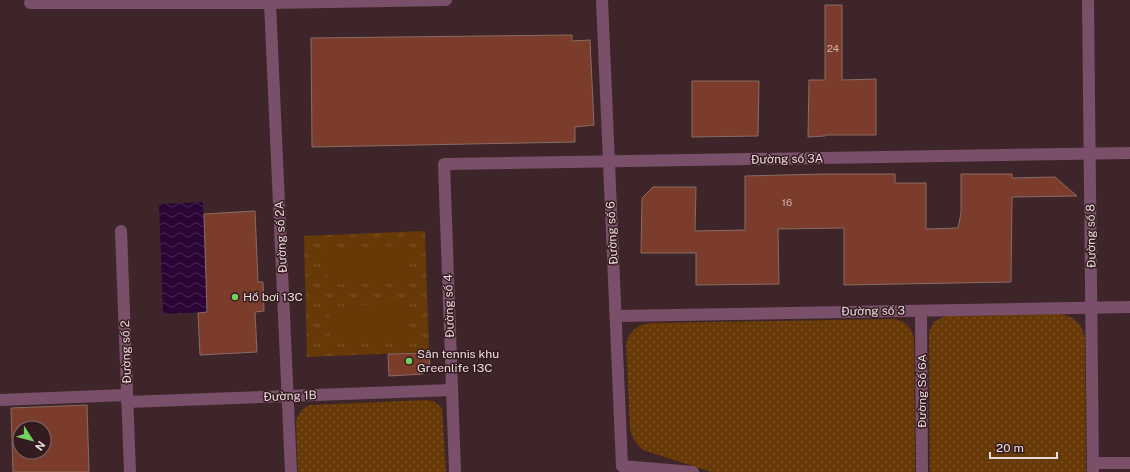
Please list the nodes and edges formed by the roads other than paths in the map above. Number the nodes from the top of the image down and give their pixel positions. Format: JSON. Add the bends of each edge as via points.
{"nodes":[{"id":1,"x":446,"y":0,"type":"edge"},
{"id":2,"x":602,"y":0,"type":"edge"},
{"id":3,"x":1088,"y":0,"type":"edge"},
{"id":4,"x":30,"y":3,"type":"dead end"},
{"id":5,"x":270,"y":3,"type":"junction"},
{"id":6,"x":1130,"y":153,"type":"edge"},
{"id":7,"x":1090,"y":154,"type":"junction"},
{"id":8,"x":609,"y":162,"type":"junction"},
{"id":9,"x":444,"y":164,"type":"joint"},
{"id":10,"x":121,"y":232,"type":"dead end"},
{"id":11,"x":1092,"y":307,"type":"junction"},
{"id":12,"x":1130,"y":307,"type":"edge"},
{"id":13,"x":921,"y":311,"type":"junction"},
{"id":14,"x":616,"y":316,"type":"junction"},
{"id":15,"x":452,"y":390,"type":"junction"},
{"id":16,"x":288,"y":396,"type":"junction"},
{"id":17,"x":127,"y":398,"type":"junction"},
{"id":18,"x":0,"y":400,"type":"edge"},
{"id":19,"x":1130,"y":463,"type":"edge"},
{"id":20,"x":1093,"y":467,"type":"edge"},
{"id":21,"x":620,"y":469,"type":"edge"},
{"id":22,"x":130,"y":472,"type":"edge"},
{"id":23,"x":291,"y":472,"type":"edge"},
{"id":24,"x":455,"y":472,"type":"edge"},
{"id":25,"x":693,"y":472,"type":"edge"},
{"id":26,"x":922,"y":472,"type":"edge"}],
"edges":[{"from":1,"to":5,"type":"street"},
{"from":2,"to":8,"type":"street","name":"Đường số 6"},
{"from":3,"to":7,"type":"street","name":"Đường số 8"},
{"from":4,"to":5,"type":"street"},
{"from":5,"to":16,"type":"street","name":"Đường số 2A"},
{"from":6,"to":7,"type":"street","name":"Đường số 3A"},
{"from":7,"to":8,"type":"street","name":"Đường số 3A"},
{"from":7,"to":11,"type":"street","name":"Đường số 8"},
{"from":8,"to":9,"type":"street","name":"Đường số 3A"},
{"from":8,"to":14,"type":"street","name":"Đường số 6"},
{"from":9,"to":15,"type":"street","name":"Đường số 4"},
{"from":10,"to":17,"type":"street","name":"Đường số 2"},
{"from":11,"to":12,"type":"street","name":"Đường số 3"},
{"from":11,"to":13,"type":"street","name":"Đường số 3"},
{"from":11,"to":20,"type":"street","name":"Đường số 8"},
{"from":13,"to":14,"type":"street","name":"Đường số 3"},
{"from":13,"to":26,"type":"street","name":"Đường Số 6A"},
{"from":14,"to":21,"type":"street","name":"Đường số 6"},
{"from":15,"to":16,"type":"street","name":"Đường 1B"},
{"from":15,"to":24,"type":"street","name":"Đường số 4"},
{"from":16,"to":17,"type":"street","name":"Đường 1B"},
{"from":16,"to":23,"type":"street","name":"Đường số 2A"},
{"from":17,"to":18,"type":"street","name":"Đường 1B"},
{"from":17,"to":22,"type":"street","name":"Đường số 2"},
{"from":19,"to":20,"type":"street"},
{"from":21,"to":25,"type":"street"}]}
